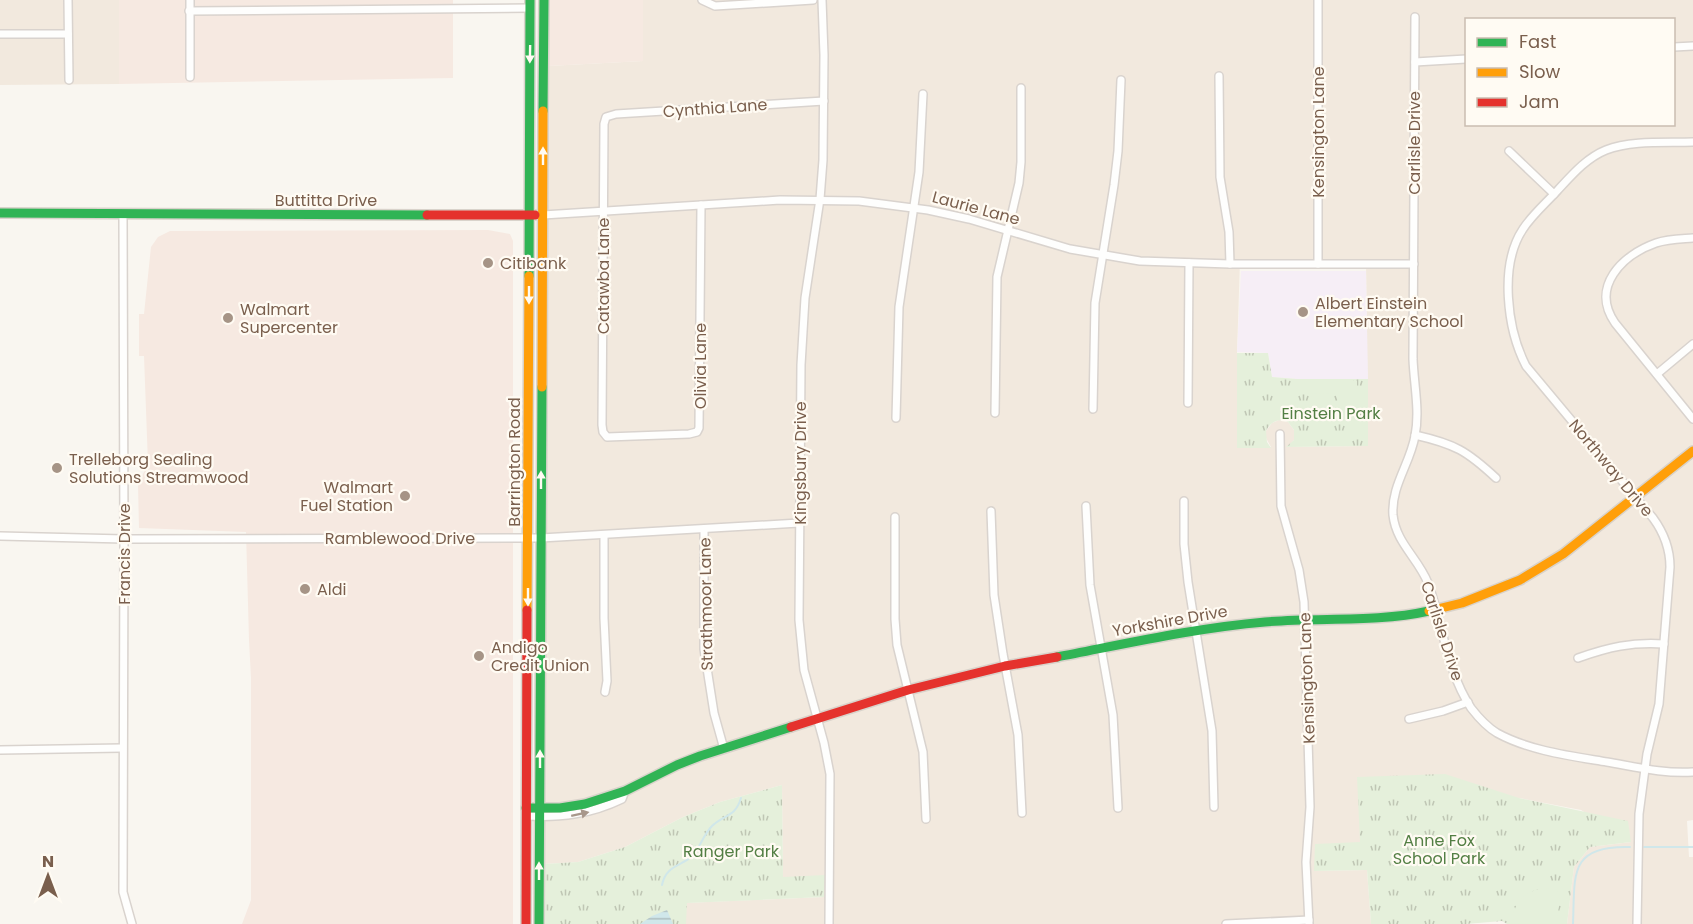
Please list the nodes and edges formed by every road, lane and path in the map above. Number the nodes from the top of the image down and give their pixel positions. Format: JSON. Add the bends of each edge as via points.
{"nodes":[{"id":1,"x":68,"y":0,"type":"edge"},
{"id":2,"x":190,"y":0,"type":"edge"},
{"id":3,"x":544,"y":0,"type":"edge"},
{"id":4,"x":702,"y":0,"type":"edge"},
{"id":5,"x":813,"y":0,"type":"edge"},
{"id":6,"x":822,"y":0,"type":"edge"},
{"id":7,"x":1318,"y":0,"type":"edge"},
{"id":8,"x":530,"y":4,"type":"edge"},
{"id":9,"x":189,"y":11,"type":"junction"},
{"id":10,"x":1415,"y":16,"type":"dead end"},
{"id":11,"x":0,"y":34,"type":"edge"},
{"id":12,"x":68,"y":34,"type":"junction"},
{"id":13,"x":1693,"y":46,"type":"edge"},
{"id":14,"x":1675,"y":47,"type":"edge"},
{"id":15,"x":1465,"y":59,"type":"edge"},
{"id":16,"x":1415,"y":62,"type":"junction"},
{"id":17,"x":1219,"y":76,"type":"dead end"},
{"id":18,"x":190,"y":77,"type":"dead end"},
{"id":19,"x":69,"y":80,"type":"dead end"},
{"id":20,"x":1121,"y":80,"type":"dead end"},
{"id":21,"x":1021,"y":88,"type":"dead end"},
{"id":22,"x":923,"y":94,"type":"dead end"},
{"id":23,"x":824,"y":101,"type":"junction"},
{"id":24,"x":606,"y":117,"type":"joint"},
{"id":25,"x":1693,"y":142,"type":"edge"},
{"id":26,"x":1509,"y":151,"type":"dead end"},
{"id":27,"x":1554,"y":194,"type":"junction"},
{"id":28,"x":820,"y":199,"type":"junction"},
{"id":29,"x":701,"y":205,"type":"junction"},
{"id":30,"x":914,"y":208,"type":"junction"},
{"id":31,"x":603,"y":211,"type":"junction"},
{"id":32,"x":0,"y":213,"type":"edge"},
{"id":33,"x":123,"y":215,"type":"junction"},
{"id":34,"x":529,"y":215,"type":"junction"},
{"id":35,"x":543,"y":215,"type":"junction"},
{"id":36,"x":1007,"y":231,"type":"junction"},
{"id":37,"x":1693,"y":238,"type":"edge"},
{"id":38,"x":1101,"y":255,"type":"junction"},
{"id":39,"x":1189,"y":263,"type":"junction"},
{"id":40,"x":1230,"y":264,"type":"junction"},
{"id":41,"x":1318,"y":264,"type":"junction"},
{"id":42,"x":1414,"y":264,"type":"junction"},
{"id":43,"x":1693,"y":344,"type":"edge"},
{"id":44,"x":1657,"y":374,"type":"junction"},
{"id":45,"x":1188,"y":403,"type":"dead end"},
{"id":46,"x":1093,"y":409,"type":"dead end"},
{"id":47,"x":995,"y":414,"type":"dead end"},
{"id":48,"x":896,"y":418,"type":"dead end"},
{"id":49,"x":1693,"y":419,"type":"edge"},
{"id":50,"x":1280,"y":434,"type":"dead end"},
{"id":51,"x":604,"y":435,"type":"joint"},
{"id":52,"x":1415,"y":435,"type":"junction"},
{"id":53,"x":1693,"y":451,"type":"edge"},
{"id":54,"x":1496,"y":478,"type":"dead end"},
{"id":55,"x":1635,"y":497,"type":"junction"},
{"id":56,"x":1184,"y":501,"type":"dead end"},
{"id":57,"x":1086,"y":506,"type":"dead end"},
{"id":58,"x":991,"y":511,"type":"dead end"},
{"id":59,"x":896,"y":517,"type":"dead end"},
{"id":60,"x":800,"y":524,"type":"junction"},
{"id":61,"x":704,"y":529,"type":"junction"},
{"id":62,"x":604,"y":535,"type":"junction"},
{"id":63,"x":0,"y":536,"type":"edge"},
{"id":64,"x":528,"y":538,"type":"junction"},
{"id":65,"x":541,"y":538,"type":"junction"},
{"id":66,"x":124,"y":539,"type":"junction"},
{"id":67,"x":1435,"y":610,"type":"junction"},
{"id":68,"x":1305,"y":621,"type":"junction"},
{"id":69,"x":1196,"y":631,"type":"junction"},
{"id":70,"x":1664,"y":644,"type":"junction"},
{"id":71,"x":1101,"y":648,"type":"junction"},
{"id":72,"x":1578,"y":658,"type":"dead end"},
{"id":73,"x":1005,"y":666,"type":"junction"},
{"id":74,"x":908,"y":690,"type":"junction"},
{"id":75,"x":605,"y":692,"type":"dead end"},
{"id":76,"x":1468,"y":702,"type":"junction"},
{"id":77,"x":817,"y":719,"type":"junction"},
{"id":78,"x":1409,"y":719,"type":"dead end"},
{"id":79,"x":122,"y":748,"type":"junction"},
{"id":80,"x":724,"y":749,"type":"junction"},
{"id":81,"x":0,"y":750,"type":"edge"},
{"id":82,"x":1644,"y":769,"type":"junction"},
{"id":83,"x":1693,"y":772,"type":"edge"},
{"id":84,"x":1214,"y":807,"type":"dead end"},
{"id":85,"x":1118,"y":808,"type":"dead end"},
{"id":86,"x":526,"y":812,"type":"junction"},
{"id":87,"x":539,"y":813,"type":"junction"},
{"id":88,"x":1022,"y":813,"type":"dead end"},
{"id":89,"x":926,"y":819,"type":"dead end"},
{"id":90,"x":1309,"y":922,"type":"edge"},
{"id":91,"x":132,"y":924,"type":"edge"},
{"id":92,"x":526,"y":924,"type":"edge"},
{"id":93,"x":539,"y":924,"type":"edge"},
{"id":94,"x":829,"y":924,"type":"edge"},
{"id":95,"x":1226,"y":924,"type":"edge"},
{"id":96,"x":1637,"y":924,"type":"edge"}],
"edges":[{"from":1,"to":12,"type":"street"},
{"from":2,"to":9,"type":"street"},
{"from":35,"to":3,"type":"main road","name":"Barrington Road","one_way":true},
{"from":4,"to":5,"type":"street","via":[[715,6]]},
{"from":6,"to":23,"type":"street","name":"Kingsbury Drive"},
{"from":7,"to":41,"type":"street","name":"Kensington Lane"},
{"from":8,"to":9,"type":"street"},
{"from":8,"to":34,"type":"main road","name":"Barrington Road","one_way":true},
{"from":9,"to":18,"type":"street"},
{"from":10,"to":16,"type":"street","name":"Carlisle Drive"},
{"from":11,"to":12,"type":"street"},
{"from":12,"to":19,"type":"street"},
{"from":13,"to":14,"type":"street"},
{"from":15,"to":16,"type":"street"},
{"from":16,"to":42,"type":"street","name":"Carlisle Drive"},
{"from":17,"to":40,"type":"street","via":[[1220,177]]},
{"from":20,"to":38,"type":"street","via":[[1117,162]]},
{"from":21,"to":36,"type":"street","via":[[1020,172]]},
{"from":22,"to":30,"type":"street"},
{"from":23,"to":24,"type":"street","name":"Cynthia Lane"},
{"from":23,"to":28,"type":"street","name":"Kingsbury Drive"},
{"from":24,"to":31,"type":"street","name":"Catawba Lane"},
{"from":25,"to":27,"type":"street","name":"Northway Drive","via":[[1606,150],[1588,160]]},
{"from":26,"to":27,"type":"street"},
{"from":27,"to":55,"type":"street","name":"Northway Drive","via":[[1523,229],[1512,254],[1512,331],[1534,377]]},
{"from":28,"to":29,"type":"street","name":"Laurie Lane"},
{"from":28,"to":30,"type":"street","name":"Laurie Lane"},
{"from":28,"to":60,"type":"street","name":"Kingsbury Drive","via":[[802,338]]},
{"from":29,"to":31,"type":"street","name":"Laurie Lane"},
{"from":29,"to":51,"type":"street","name":"Olivia Lane","via":[[699,428],[689,434],[611,438]]},
{"from":30,"to":36,"type":"street","name":"Laurie Lane"},
{"from":30,"to":48,"type":"street","via":[[899,306]]},
{"from":31,"to":35,"type":"street","name":"Laurie Lane"},
{"from":31,"to":51,"type":"street","name":"Catawba Lane"},
{"from":32,"to":33,"type":"main road","name":"Buttitta Drive"},
{"from":33,"to":34,"type":"main road","name":"Buttitta Drive"},
{"from":33,"to":66,"type":"street","name":"Francis Drive"},
{"from":34,"to":35,"type":"main road","name":"Laurie Lane"},
{"from":34,"to":64,"type":"main road","name":"Barrington Road","one_way":true},
{"from":65,"to":35,"type":"main road","name":"Barrington Road","one_way":true},
{"from":36,"to":38,"type":"street","name":"Laurie Lane"},
{"from":36,"to":47,"type":"street","via":[[997,277]]},
{"from":37,"to":44,"type":"street","via":[[1645,248],[1614,272],[1607,287],[1610,317]]},
{"from":38,"to":39,"type":"street","name":"Laurie Lane"},
{"from":38,"to":46,"type":"street","via":[[1094,314]]},
{"from":39,"to":40,"type":"street","name":"Laurie Lane"},
{"from":39,"to":45,"type":"street"},
{"from":40,"to":41,"type":"street","name":"Laurie Lane"},
{"from":41,"to":42,"type":"street","name":"Laurie Lane"},
{"from":42,"to":52,"type":"street","name":"Carlisle Drive","via":[[1413,359],[1418,414]]},
{"from":43,"to":44,"type":"street"},
{"from":44,"to":49,"type":"street"},
{"from":50,"to":68,"type":"street","name":"Kensington Lane","via":[[1281,506],[1301,580]]},
{"from":52,"to":54,"type":"street","via":[[1455,446]]},
{"from":52,"to":67,"type":"street","name":"Carlisle Drive","via":[[1394,494],[1393,515],[1401,542],[1427,582]]},
{"from":53,"to":55,"type":"main road","name":"Yorkshire Drive"},
{"from":55,"to":67,"type":"main road","name":"Yorkshire Drive","via":[[1541,568],[1484,596]]},
{"from":55,"to":70,"type":"street","name":"Northway Drive","via":[[1659,527],[1670,553]]},
{"from":56,"to":69,"type":"street","via":[[1185,562]]},
{"from":57,"to":71,"type":"street","via":[[1090,585]]},
{"from":58,"to":73,"type":"street","via":[[994,595]]},
{"from":59,"to":74,"type":"street","via":[[896,628]]},
{"from":60,"to":61,"type":"street","name":"Ramblewood Drive"},
{"from":60,"to":77,"type":"street","name":"Kingsbury Drive","via":[[800,643]]},
{"from":61,"to":62,"type":"street","name":"Ramblewood Drive"},
{"from":61,"to":80,"type":"street","name":"Strathmoor Lane","via":[[704,648]]},
{"from":62,"to":65,"type":"street","name":"Ramblewood Drive"},
{"from":62,"to":75,"type":"street"},
{"from":63,"to":66,"type":"street","name":"Ramblewood Drive"},
{"from":64,"to":65,"type":"street","name":"Ramblewood Drive"},
{"from":64,"to":66,"type":"street","name":"Ramblewood Drive"},
{"from":64,"to":86,"type":"main road","name":"Barrington Road","one_way":true},
{"from":87,"to":65,"type":"main road","name":"Barrington Road","one_way":true},
{"from":66,"to":79,"type":"street","name":"Francis Drive"},
{"from":67,"to":68,"type":"main road","name":"Yorkshire Drive","via":[[1377,618]]},
{"from":67,"to":76,"type":"street","name":"Carlisle Drive","via":[[1448,656]]},
{"from":68,"to":69,"type":"main road","name":"Yorkshire Drive"},
{"from":68,"to":90,"type":"street","name":"Kensington Lane"},
{"from":69,"to":71,"type":"main road","name":"Yorkshire Drive"},
{"from":69,"to":84,"type":"street","via":[[1212,731]]},
{"from":70,"to":72,"type":"street","via":[[1628,644]]},
{"from":70,"to":82,"type":"street","name":"Northway Drive","via":[[1659,704]]},
{"from":71,"to":73,"type":"main road","name":"Yorkshire Drive"},
{"from":71,"to":85,"type":"street","via":[[1114,724]]},
{"from":73,"to":74,"type":"main road","name":"Yorkshire Drive"},
{"from":73,"to":88,"type":"street","via":[[1019,742]]},
{"from":74,"to":77,"type":"main road","name":"Yorkshire Drive"},
{"from":74,"to":89,"type":"street","via":[[923,752]]},
{"from":76,"to":78,"type":"street"},
{"from":76,"to":82,"type":"street","name":"Carlisle Drive","via":[[1495,732],[1516,741],[1570,756]]},
{"from":77,"to":80,"type":"main road","name":"Yorkshire Drive"},
{"from":77,"to":94,"type":"street","name":"Kingsbury Drive","via":[[830,784]]},
{"from":79,"to":81,"type":"street"},
{"from":79,"to":91,"type":"street","name":"Francis Drive","via":[[123,892]]},
{"from":80,"to":87,"type":"main road","name":"Yorkshire Drive","via":[[682,763],[625,791]]},
{"from":82,"to":83,"type":"street","name":"Carlisle Drive"},
{"from":82,"to":96,"type":"street","name":"Northway Drive","via":[[1638,834]]},
{"from":86,"to":87,"type":"main road","name":"Yorkshire Drive"},
{"from":86,"to":92,"type":"main road","name":"Barrington Road"},
{"from":93,"to":87,"type":"main road","name":"Barrington Road","one_way":true},
{"from":90,"to":95,"type":"street"}]}
